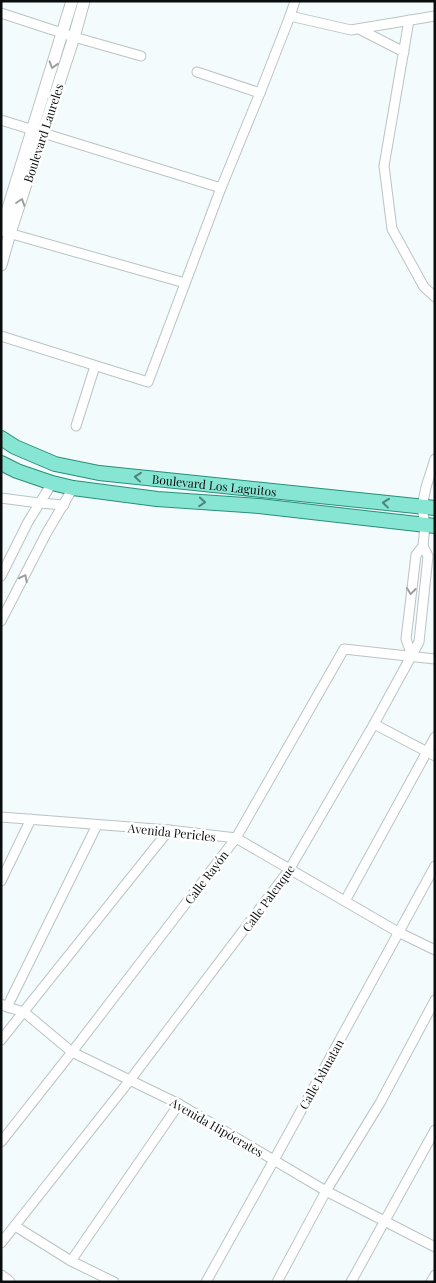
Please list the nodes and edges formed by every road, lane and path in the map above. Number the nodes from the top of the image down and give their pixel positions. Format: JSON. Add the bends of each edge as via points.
{"nodes":[{"id":1,"x":72,"y":1,"type":"edge"},
{"id":2,"x":84,"y":1,"type":"edge"},
{"id":3,"x":295,"y":1,"type":"edge"},
{"id":4,"x":1,"y":13,"type":"edge"},
{"id":5,"x":290,"y":16,"type":"junction"},
{"id":6,"x":435,"y":16,"type":"edge"},
{"id":7,"x":409,"y":20,"type":"junction"},
{"id":8,"x":361,"y":30,"type":"junction"},
{"id":9,"x":63,"y":33,"type":"junction"},
{"id":10,"x":74,"y":37,"type":"junction"},
{"id":11,"x":404,"y":52,"type":"junction"},
{"id":12,"x":141,"y":56,"type":"dead end"},
{"id":13,"x":197,"y":72,"type":"dead end"},
{"id":14,"x":260,"y":93,"type":"junction"},
{"id":15,"x":1,"y":120,"type":"edge"},
{"id":16,"x":38,"y":132,"type":"junction"},
{"id":17,"x":221,"y":188,"type":"junction"},
{"id":18,"x":4,"y":231,"type":"edge"},
{"id":19,"x":1,"y":265,"type":"edge"},
{"id":20,"x":185,"y":284,"type":"junction"},
{"id":21,"x":435,"y":297,"type":"edge"},
{"id":22,"x":1,"y":336,"type":"edge"},
{"id":23,"x":95,"y":366,"type":"junction"},
{"id":24,"x":76,"y":426,"type":"dead end"},
{"id":25,"x":1,"y":438,"type":"edge"},
{"id":26,"x":435,"y":459,"type":"edge"},
{"id":27,"x":1,"y":463,"type":"edge"},
{"id":28,"x":52,"y":483,"type":"junction"},
{"id":29,"x":73,"y":488,"type":"junction"},
{"id":30,"x":1,"y":498,"type":"edge"},
{"id":31,"x":39,"y":503,"type":"junction"},
{"id":32,"x":64,"y":505,"type":"junction"},
{"id":33,"x":429,"y":507,"type":"edge"},
{"id":34,"x":430,"y":525,"type":"edge"},
{"id":35,"x":423,"y":546,"type":"junction"},
{"id":36,"x":5,"y":559,"type":"edge"},
{"id":37,"x":1,"y":576,"type":"edge"},
{"id":38,"x":1,"y":621,"type":"edge"},
{"id":39,"x":412,"y":656,"type":"junction"},
{"id":40,"x":435,"y":659,"type":"edge"},
{"id":41,"x":374,"y":724,"type":"junction"},
{"id":42,"x":435,"y":737,"type":"edge"},
{"id":43,"x":431,"y":754,"type":"edge"},
{"id":44,"x":1,"y":817,"type":"edge"},
{"id":45,"x":31,"y":819,"type":"junction"},
{"id":46,"x":97,"y":825,"type":"junction"},
{"id":47,"x":169,"y":830,"type":"junction"},
{"id":48,"x":236,"y":838,"type":"junction"},
{"id":49,"x":435,"y":866,"type":"edge"},
{"id":50,"x":289,"y":870,"type":"junction"},
{"id":51,"x":1,"y":881,"type":"edge"},
{"id":52,"x":345,"y":901,"type":"junction"},
{"id":53,"x":398,"y":932,"type":"junction"},
{"id":54,"x":435,"y":950,"type":"edge"},
{"id":55,"x":435,"y":1000,"type":"edge"},
{"id":56,"x":4,"y":1006,"type":"edge"},
{"id":57,"x":24,"y":1012,"type":"junction"},
{"id":58,"x":1,"y":1040,"type":"edge"},
{"id":59,"x":72,"y":1052,"type":"junction"},
{"id":60,"x":130,"y":1080,"type":"junction"},
{"id":61,"x":179,"y":1104,"type":"junction"},
{"id":62,"x":435,"y":1130,"type":"edge"},
{"id":63,"x":1,"y":1142,"type":"edge"},
{"id":64,"x":274,"y":1160,"type":"junction"},
{"id":65,"x":326,"y":1191,"type":"junction"},
{"id":66,"x":384,"y":1222,"type":"junction"},
{"id":67,"x":15,"y":1226,"type":"junction"},
{"id":68,"x":1,"y":1243,"type":"edge"},
{"id":69,"x":435,"y":1247,"type":"edge"},
{"id":70,"x":71,"y":1261,"type":"junction"},
{"id":71,"x":435,"y":1275,"type":"edge"},
{"id":72,"x":1,"y":1276,"type":"edge"},
{"id":73,"x":9,"y":1282,"type":"edge"},
{"id":74,"x":114,"y":1282,"type":"edge"},
{"id":75,"x":206,"y":1282,"type":"edge"},
{"id":76,"x":277,"y":1282,"type":"edge"},
{"id":77,"x":351,"y":1282,"type":"edge"},
{"id":78,"x":431,"y":1282,"type":"edge"}],
"edges":[{"from":1,"to":9,"type":"street"},
{"from":2,"to":10,"type":"street","name":"Boulevard Laureles"},
{"from":3,"to":5,"type":"street"},
{"from":4,"to":9,"type":"street"},
{"from":5,"to":8,"type":"street"},
{"from":5,"to":14,"type":"street"},
{"from":6,"to":7,"type":"street"},
{"from":7,"to":8,"type":"street"},
{"from":7,"to":11,"type":"street"},
{"from":8,"to":11,"type":"street"},
{"from":9,"to":10,"type":"street"},
{"from":9,"to":16,"type":"street","one_way":true},
{"from":10,"to":12,"type":"street"},
{"from":10,"to":16,"type":"street","name":"Boulevard Laureles"},
{"from":11,"to":21,"type":"street","via":[[384,166],[389,210],[392,229],[424,287]]},
{"from":13,"to":14,"type":"street"},
{"from":14,"to":17,"type":"street"},
{"from":15,"to":16,"type":"street"},
{"from":16,"to":17,"type":"street"},
{"from":16,"to":18,"type":"street","name":"Boulevard Laureles"},
{"from":17,"to":20,"type":"street"},
{"from":18,"to":19,"type":"street","name":"Boulevard Laureles"},
{"from":18,"to":20,"type":"street"},
{"from":20,"to":23,"type":"street","via":[[148,382]]},
{"from":22,"to":23,"type":"street"},
{"from":23,"to":24,"type":"street"},
{"from":33,"to":25,"type":"main road","name":"Boulevard Los Laguitos","one_way":true,"via":[[100,473],[55,464]]},
{"from":26,"to":33,"type":"street","via":[[426,487]]},
{"from":27,"to":28,"type":"main road","name":"Boulevard Los Laguitos"},
{"from":28,"to":29,"type":"main road","name":"Boulevard Los Laguitos"},
{"from":28,"to":31,"type":"street"},
{"from":29,"to":32,"type":"street"},
{"from":29,"to":34,"type":"main road","name":"Boulevard Los Laguitos","one_way":true},
{"from":30,"to":31,"type":"street"},
{"from":31,"to":32,"type":"street"},
{"from":31,"to":36,"type":"street"},
{"from":38,"to":32,"type":"street","one_way":true},
{"from":33,"to":34,"type":"street"},
{"from":34,"to":35,"type":"street"},
{"from":35,"to":39,"type":"street","name":"Calle Palenque","via":[[428,556],[419,642]]},
{"from":35,"to":39,"type":"street","one_way":true,"via":[[416,555],[406,639]]},
{"from":36,"to":37,"type":"street"},
{"from":39,"to":40,"type":"street"},
{"from":39,"to":41,"type":"street","name":"Calle Palenque"},
{"from":39,"to":48,"type":"street","name":"Calle Rayón","via":[[344,649]]},
{"from":41,"to":43,"type":"street"},
{"from":41,"to":50,"type":"street","name":"Calle Palenque"},
{"from":42,"to":43,"type":"street"},
{"from":43,"to":52,"type":"street"},
{"from":44,"to":45,"type":"street","name":"Avenida Pericles"},
{"from":45,"to":46,"type":"street","name":"Avenida Pericles"},
{"from":45,"to":51,"type":"street"},
{"from":46,"to":47,"type":"street","name":"Avenida Pericles"},
{"from":46,"to":56,"type":"street"},
{"from":47,"to":48,"type":"street","name":"Avenida Pericles"},
{"from":47,"to":57,"type":"street"},
{"from":48,"to":50,"type":"street","name":"Avenida Pericles"},
{"from":48,"to":59,"type":"street","name":"Calle Rayón"},
{"from":49,"to":53,"type":"street","name":"Calle Ixhuatan"},
{"from":50,"to":52,"type":"street","name":"Avenida Pericles"},
{"from":50,"to":60,"type":"street","name":"Calle Palenque"},
{"from":52,"to":53,"type":"street","name":"Avenida Pericles"},
{"from":53,"to":54,"type":"street","name":"Avenida Pericles"},
{"from":53,"to":64,"type":"street","name":"Calle Ixhuatan"},
{"from":55,"to":65,"type":"street","via":[[380,1103]]},
{"from":56,"to":57,"type":"street","name":"Avenida Hipócrates"},
{"from":57,"to":58,"type":"street"},
{"from":57,"to":59,"type":"street","name":"Avenida Hipócrates"},
{"from":59,"to":60,"type":"street","name":"Avenida Hipócrates"},
{"from":59,"to":63,"type":"street","name":"Calle Rayón"},
{"from":60,"to":61,"type":"street","name":"Avenida Hipócrates"},
{"from":60,"to":67,"type":"street","name":"Calle Palenque"},
{"from":61,"to":64,"type":"street","name":"Avenida Hipócrates"},
{"from":61,"to":70,"type":"street"},
{"from":62,"to":66,"type":"street"},
{"from":64,"to":65,"type":"street","name":"Avenida Hipócrates"},
{"from":64,"to":75,"type":"street","name":"Calle Ixhuatan"},
{"from":65,"to":66,"type":"street","name":"Avenida Hipócrates"},
{"from":65,"to":76,"type":"street"},
{"from":66,"to":69,"type":"street","name":"Avenida Hipócrates"},
{"from":66,"to":77,"type":"street"},
{"from":67,"to":68,"type":"street","name":"Calle Palenque"},
{"from":67,"to":70,"type":"street"},
{"from":70,"to":74,"type":"street"},
{"from":71,"to":78,"type":"street"},
{"from":72,"to":73,"type":"street"}]}
